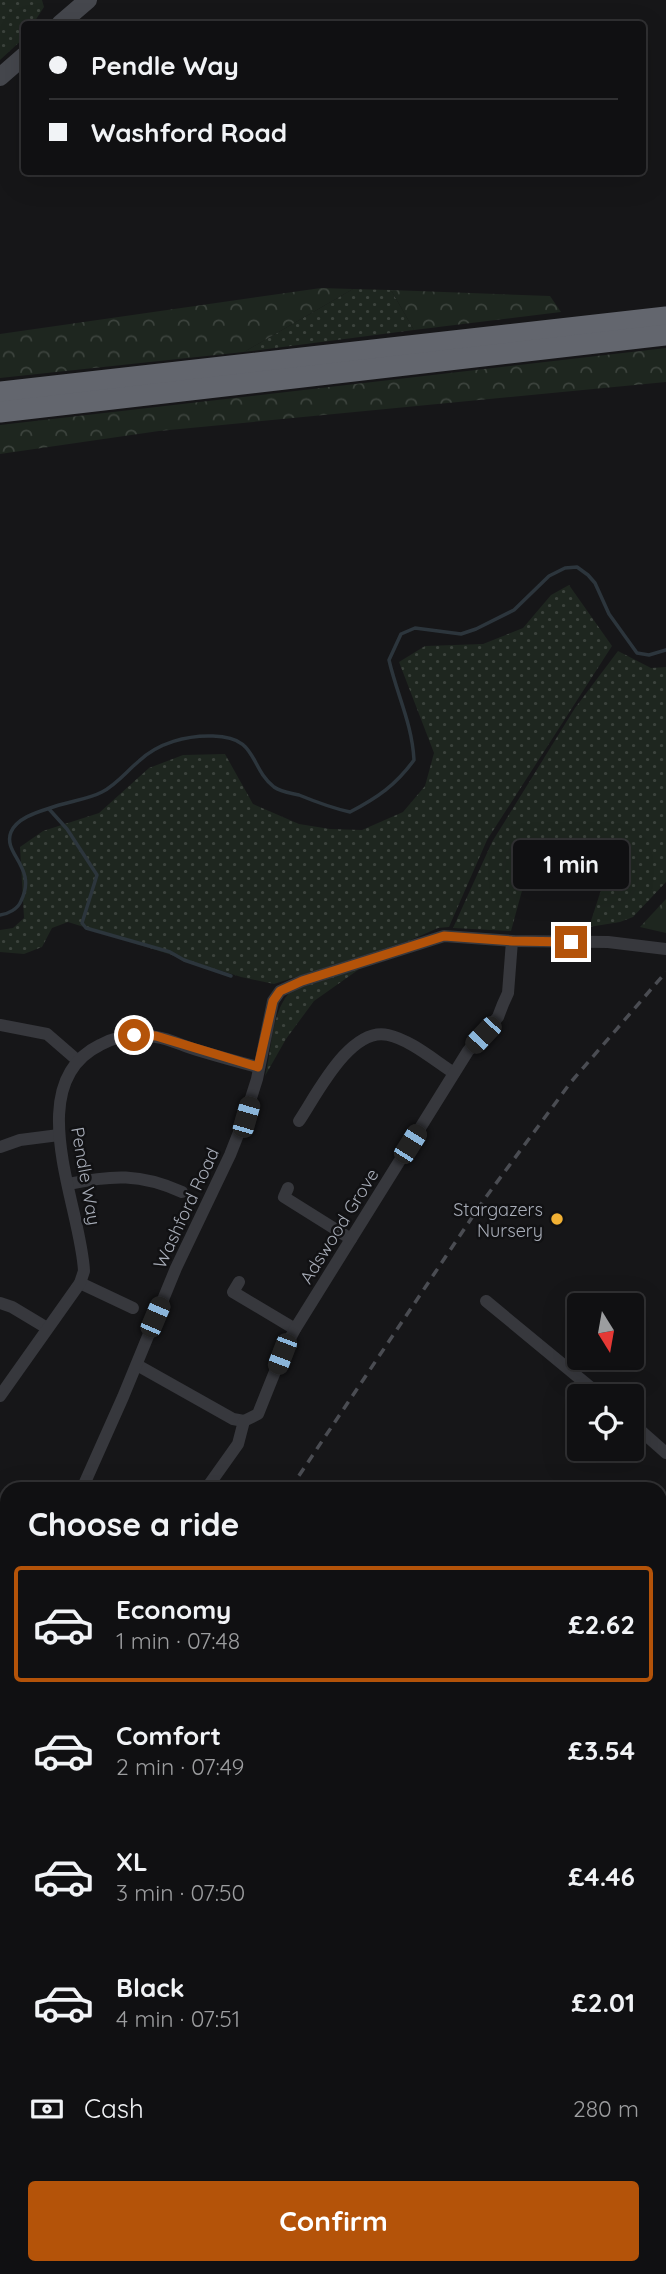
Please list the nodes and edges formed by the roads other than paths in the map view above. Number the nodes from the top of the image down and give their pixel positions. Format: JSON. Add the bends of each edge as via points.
{"nodes":[{"id":1,"x":88,"y":0,"type":"edge"},
{"id":2,"x":64,"y":21,"type":"edge"},
{"id":3,"x":21,"y":59,"type":"edge"},
{"id":4,"x":0,"y":77,"type":"edge"},
{"id":5,"x":666,"y":317,"type":"edge"},
{"id":6,"x":666,"y":335,"type":"edge"},
{"id":7,"x":0,"y":392,"type":"edge"},
{"id":8,"x":0,"y":412,"type":"edge"},
{"id":9,"x":512,"y":941,"type":"junction"},
{"id":10,"x":666,"y":949,"type":"edge"},
{"id":11,"x":0,"y":1025,"type":"edge"},
{"id":12,"x":77,"y":1060,"type":"junction"},
{"id":13,"x":258,"y":1067,"type":"junction"},
{"id":14,"x":454,"y":1073,"type":"junction"},
{"id":15,"x":300,"y":1113,"type":"dead end"},
{"id":16,"x":60,"y":1135,"type":"junction"},
{"id":17,"x":0,"y":1147,"type":"edge"},
{"id":18,"x":68,"y":1184,"type":"junction"},
{"id":19,"x":182,"y":1192,"type":"dead end"},
{"id":20,"x":283,"y":1197,"type":"dead end"},
{"id":21,"x":351,"y":1239,"type":"junction"},
{"id":22,"x":80,"y":1283,"type":"junction"},
{"id":23,"x":233,"y":1292,"type":"dead end"},
{"id":24,"x":486,"y":1301,"type":"dead end"},
{"id":25,"x":0,"y":1303,"type":"edge"},
{"id":26,"x":133,"y":1308,"type":"dead end"},
{"id":27,"x":47,"y":1328,"type":"junction"},
{"id":28,"x":295,"y":1329,"type":"junction"},
{"id":29,"x":137,"y":1365,"type":"junction"},
{"id":30,"x":586,"y":1384,"type":"edge"},
{"id":31,"x":0,"y":1396,"type":"edge"},
{"id":32,"x":244,"y":1420,"type":"junction"},
{"id":33,"x":644,"y":1434,"type":"edge"},
{"id":34,"x":666,"y":1454,"type":"edge"},
{"id":35,"x":85,"y":1482,"type":"edge"},
{"id":36,"x":211,"y":1482,"type":"edge"}],
"edges":[{"from":1,"to":2,"type":"street"},
{"from":3,"to":4,"type":"street"},
{"from":5,"to":7,"type":"highway"},
{"from":6,"to":8,"type":"highway"},
{"from":9,"to":10,"type":"street","name":"Washford Road","via":[[608,942]]},
{"from":9,"to":13,"type":"street","name":"Washford Road","via":[[444,936],[289,986],[273,1001]]},
{"from":9,"to":14,"type":"street","name":"Adswood Grove","via":[[508,993],[498,1017]]},
{"from":11,"to":12,"type":"street","via":[[47,1034]]},
{"from":12,"to":13,"type":"street","via":[[113,1038],[134,1035],[156,1036]]},
{"from":12,"to":16,"type":"street","name":"Pendle Way","via":[[65,1079],[58,1106]]},
{"from":13,"to":29,"type":"street","name":"Washford Road","via":[[246,1117]]},
{"from":14,"to":15,"type":"street","via":[[402,1040],[374,1035],[332,1068]]},
{"from":14,"to":21,"type":"street","name":"Adswood Grove"},
{"from":16,"to":17,"type":"street"},
{"from":16,"to":18,"type":"street","name":"Pendle Way"},
{"from":18,"to":19,"type":"street","via":[[103,1177],[164,1178]]},
{"from":18,"to":22,"type":"street","name":"Pendle Way","via":[[83,1260]]},
{"from":20,"to":21,"type":"street"},
{"from":21,"to":28,"type":"street","name":"Adswood Grove"},
{"from":22,"to":26,"type":"street","via":[[122,1297]]},
{"from":22,"to":27,"type":"street"},
{"from":23,"to":28,"type":"street"},
{"from":24,"to":30,"type":"street"},
{"from":25,"to":27,"type":"street"},
{"from":27,"to":31,"type":"street"},
{"from":28,"to":32,"type":"street","name":"Adswood Grove","via":[[258,1414]]},
{"from":29,"to":32,"type":"street","via":[[233,1419]]},
{"from":29,"to":35,"type":"street","name":"Washford Road"},
{"from":32,"to":36,"type":"street","name":"Adswood Grove","via":[[238,1444]]},
{"from":33,"to":34,"type":"street"}]}
